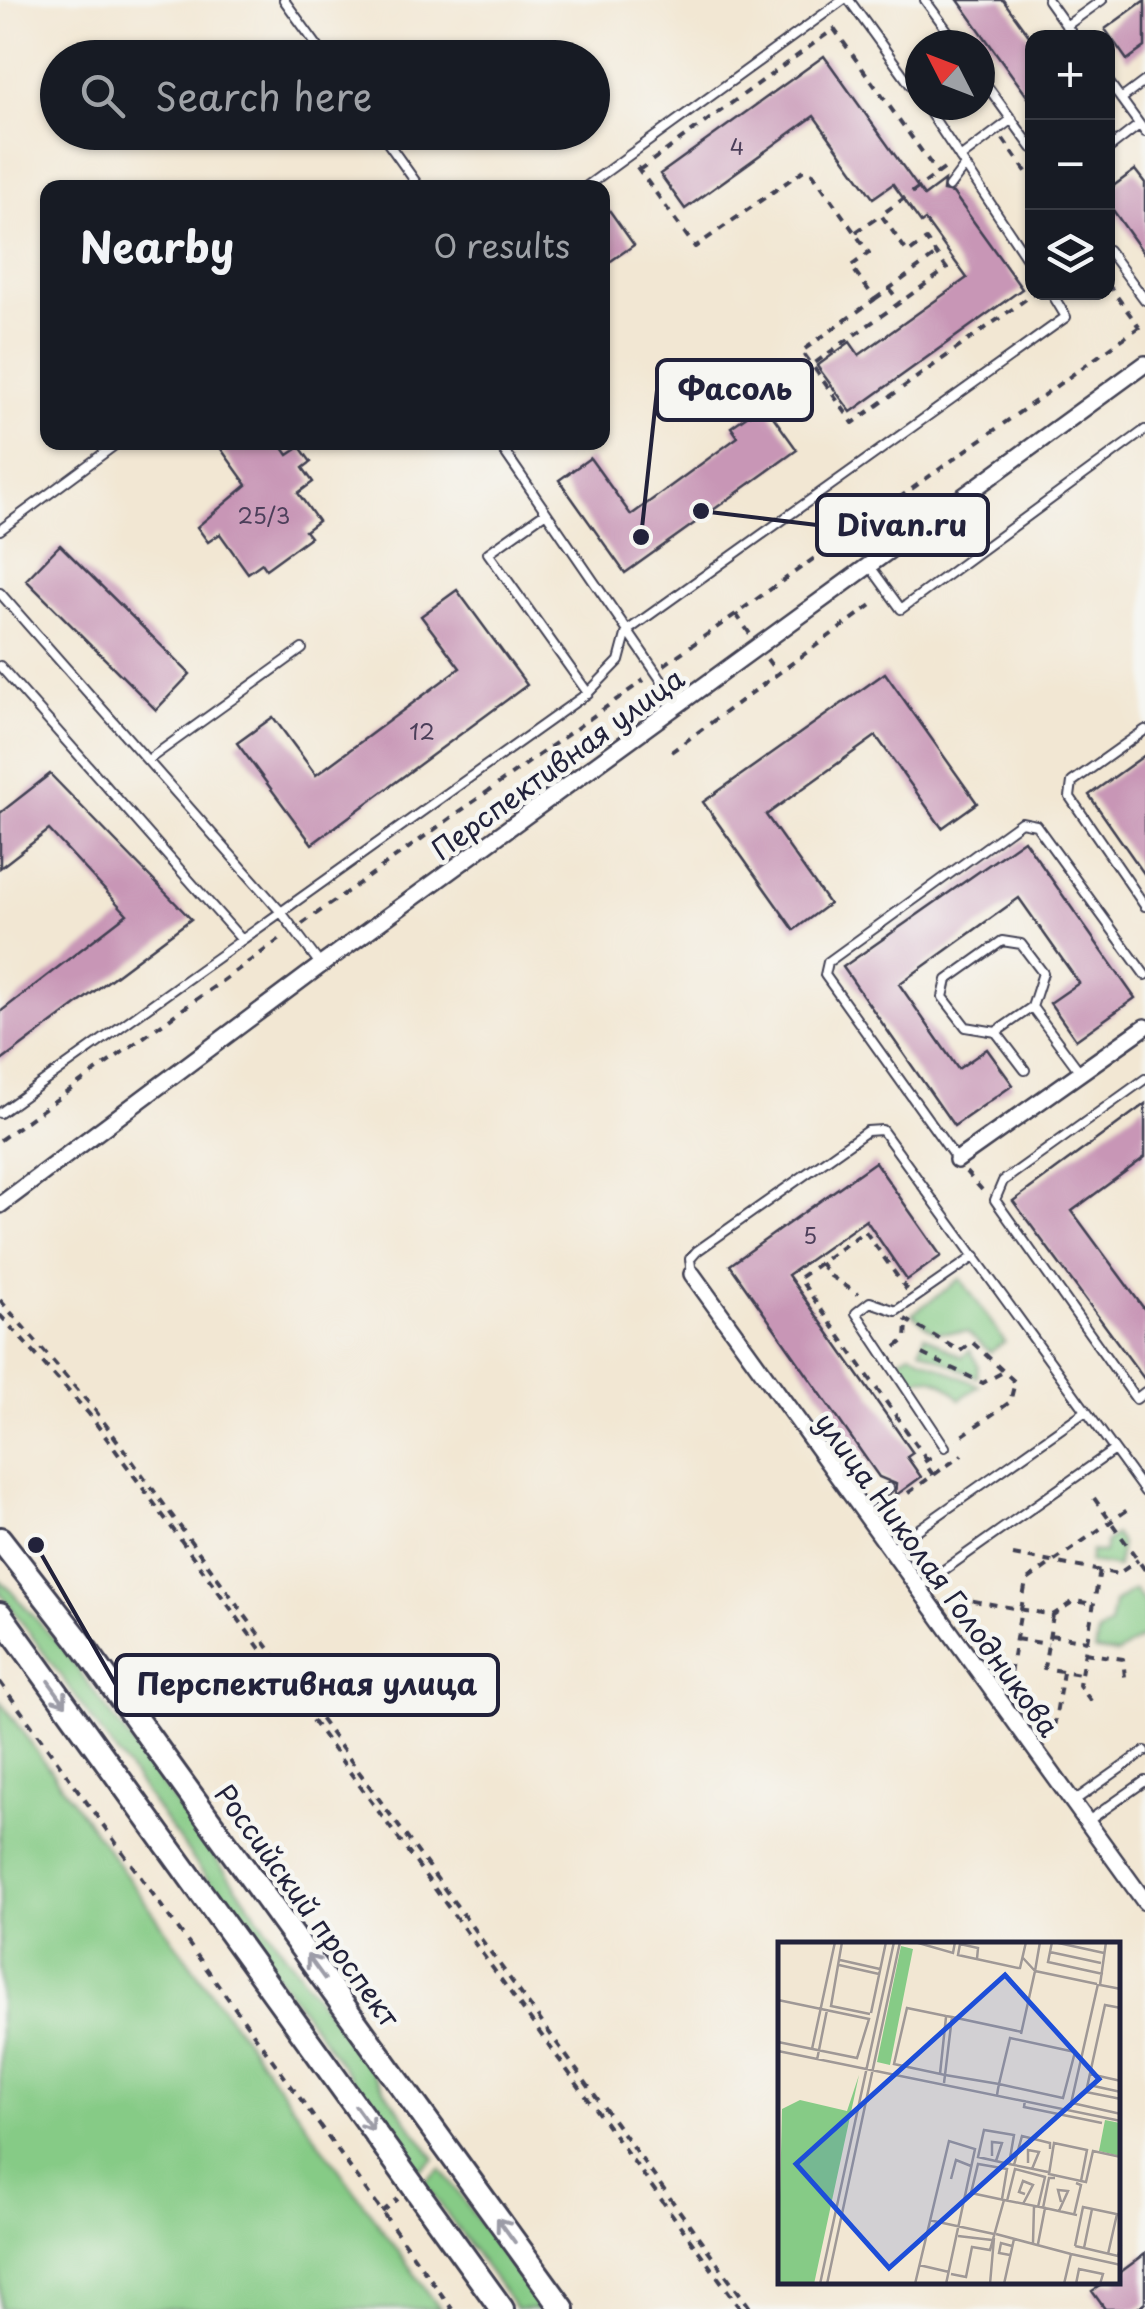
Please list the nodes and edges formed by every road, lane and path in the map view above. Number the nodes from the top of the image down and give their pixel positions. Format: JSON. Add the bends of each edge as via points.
{"nodes":[{"id":1,"x":284,"y":0,"type":"edge"},
{"id":2,"x":846,"y":0,"type":"edge"},
{"id":3,"x":925,"y":0,"type":"edge"},
{"id":4,"x":1048,"y":0,"type":"edge"},
{"id":5,"x":1102,"y":0,"type":"edge"},
{"id":6,"x":1066,"y":26,"type":"junction"},
{"id":7,"x":947,"y":30,"type":"edge"},
{"id":8,"x":1069,"y":30,"type":"edge"},
{"id":9,"x":313,"y":40,"type":"edge"},
{"id":10,"x":905,"y":78,"type":"edge"},
{"id":11,"x":1145,"y":82,"type":"edge"},
{"id":12,"x":1115,"y":91,"type":"edge"},
{"id":13,"x":995,"y":97,"type":"edge"},
{"id":14,"x":1121,"y":99,"type":"junction"},
{"id":15,"x":935,"y":120,"type":"edge"},
{"id":16,"x":1012,"y":120,"type":"junction"},
{"id":17,"x":1142,"y":128,"type":"edge"},
{"id":18,"x":997,"y":130,"type":"junction"},
{"id":19,"x":1025,"y":138,"type":"edge"},
{"id":20,"x":1115,"y":145,"type":"edge"},
{"id":21,"x":393,"y":150,"type":"edge"},
{"id":22,"x":629,"y":155,"type":"junction"},
{"id":23,"x":962,"y":163,"type":"junction"},
{"id":24,"x":639,"y":170,"type":"junction"},
{"id":25,"x":1025,"y":170,"type":"edge"},
{"id":26,"x":938,"y":174,"type":"junction"},
{"id":27,"x":414,"y":180,"type":"edge"},
{"id":28,"x":595,"y":180,"type":"edge"},
{"id":29,"x":949,"y":187,"type":"dead end"},
{"id":30,"x":881,"y":214,"type":"junction"},
{"id":31,"x":855,"y":233,"type":"junction"},
{"id":32,"x":936,"y":255,"type":"junction"},
{"id":33,"x":1025,"y":256,"type":"edge"},
{"id":34,"x":1115,"y":260,"type":"edge"},
{"id":35,"x":889,"y":288,"type":"junction"},
{"id":36,"x":1115,"y":292,"type":"edge"},
{"id":37,"x":875,"y":299,"type":"junction"},
{"id":38,"x":1144,"y":299,"type":"edge"},
{"id":39,"x":1025,"y":300,"type":"edge"},
{"id":40,"x":1056,"y":300,"type":"edge"},
{"id":41,"x":900,"y":302,"type":"junction"},
{"id":42,"x":852,"y":316,"type":"junction"},
{"id":43,"x":1142,"y":325,"type":"edge"},
{"id":44,"x":862,"y":330,"type":"junction"},
{"id":45,"x":1145,"y":364,"type":"edge"},
{"id":46,"x":812,"y":366,"type":"junction"},
{"id":47,"x":1145,"y":430,"type":"edge"},
{"id":48,"x":108,"y":450,"type":"edge"},
{"id":49,"x":503,"y":450,"type":"edge"},
{"id":50,"x":546,"y":512,"type":"junction"},
{"id":51,"x":0,"y":530,"type":"edge"},
{"id":52,"x":869,"y":565,"type":"junction"},
{"id":53,"x":889,"y":592,"type":"junction"},
{"id":54,"x":0,"y":593,"type":"edge"},
{"id":55,"x":627,"y":631,"type":"junction"},
{"id":56,"x":302,"y":649,"type":"dead end"},
{"id":57,"x":0,"y":666,"type":"edge"},
{"id":58,"x":655,"y":672,"type":"junction"},
{"id":59,"x":588,"y":694,"type":"junction"},
{"id":60,"x":679,"y":706,"type":"junction"},
{"id":61,"x":1145,"y":730,"type":"edge"},
{"id":62,"x":672,"y":752,"type":"dead end"},
{"id":63,"x":148,"y":760,"type":"junction"},
{"id":64,"x":1145,"y":906,"type":"edge"},
{"id":65,"x":281,"y":912,"type":"junction"},
{"id":66,"x":294,"y":929,"type":"junction"},
{"id":67,"x":242,"y":940,"type":"junction"},
{"id":68,"x":321,"y":965,"type":"junction"},
{"id":69,"x":1145,"y":975,"type":"edge"},
{"id":70,"x":1032,"y":1006,"type":"junction"},
{"id":71,"x":1145,"y":1026,"type":"edge"},
{"id":72,"x":996,"y":1032,"type":"junction"},
{"id":73,"x":1024,"y":1070,"type":"dead end"},
{"id":74,"x":1080,"y":1072,"type":"junction"},
{"id":75,"x":1145,"y":1079,"type":"edge"},
{"id":76,"x":0,"y":1113,"type":"edge"},
{"id":77,"x":0,"y":1140,"type":"edge"},
{"id":78,"x":957,"y":1160,"type":"junction"},
{"id":79,"x":994,"y":1200,"type":"junction"},
{"id":80,"x":0,"y":1205,"type":"edge"},
{"id":81,"x":975,"y":1256,"type":"junction"},
{"id":82,"x":820,"y":1263,"type":"dead end"},
{"id":83,"x":692,"y":1274,"type":"joint"},
{"id":84,"x":0,"y":1300,"type":"edge"},
{"id":85,"x":870,"y":1302,"type":"junction"},
{"id":86,"x":896,"y":1311,"type":"junction"},
{"id":87,"x":0,"y":1315,"type":"edge"},
{"id":88,"x":907,"y":1320,"type":"junction"},
{"id":89,"x":877,"y":1350,"type":"junction"},
{"id":90,"x":922,"y":1354,"type":"dead end"},
{"id":91,"x":1004,"y":1371,"type":"junction"},
{"id":92,"x":1145,"y":1392,"type":"edge"},
{"id":93,"x":1086,"y":1411,"type":"junction"},
{"id":94,"x":946,"y":1447,"type":"junction"},
{"id":95,"x":1114,"y":1450,"type":"junction"},
{"id":96,"x":962,"y":1455,"type":"dead end"},
{"id":97,"x":934,"y":1475,"type":"junction"},
{"id":98,"x":890,"y":1488,"type":"dead end"},
{"id":99,"x":1145,"y":1492,"type":"edge"},
{"id":100,"x":908,"y":1493,"type":"dead end"},
{"id":101,"x":1094,"y":1498,"type":"dead end"},
{"id":102,"x":1130,"y":1508,"type":"dead end"},
{"id":103,"x":860,"y":1509,"type":"junction"},
{"id":104,"x":1111,"y":1522,"type":"junction"},
{"id":105,"x":0,"y":1539,"type":"edge"},
{"id":106,"x":889,"y":1550,"type":"junction"},
{"id":107,"x":1012,"y":1555,"type":"dead end"},
{"id":108,"x":1138,"y":1560,"type":"junction"},
{"id":109,"x":1053,"y":1562,"type":"junction"},
{"id":110,"x":1100,"y":1570,"type":"junction"},
{"id":111,"x":1145,"y":1570,"type":"edge"},
{"id":112,"x":917,"y":1589,"type":"junction"},
{"id":113,"x":957,"y":1598,"type":"dead end"},
{"id":114,"x":1094,"y":1604,"type":"junction"},
{"id":115,"x":1021,"y":1610,"type":"junction"},
{"id":116,"x":0,"y":1614,"type":"edge"},
{"id":117,"x":1053,"y":1615,"type":"junction"},
{"id":118,"x":1050,"y":1635,"type":"junction"},
{"id":119,"x":1016,"y":1638,"type":"junction"},
{"id":120,"x":1087,"y":1642,"type":"junction"},
{"id":121,"x":1048,"y":1644,"type":"junction"},
{"id":122,"x":1085,"y":1653,"type":"junction"},
{"id":123,"x":1063,"y":1672,"type":"junction"},
{"id":124,"x":1010,"y":1673,"type":"dead end"},
{"id":125,"x":1081,"y":1674,"type":"junction"},
{"id":126,"x":1125,"y":1676,"type":"dead end"},
{"id":127,"x":0,"y":1682,"type":"edge"},
{"id":128,"x":1090,"y":1701,"type":"dead end"},
{"id":129,"x":1054,"y":1727,"type":"dead end"},
{"id":130,"x":1145,"y":1751,"type":"edge"},
{"id":131,"x":1145,"y":1781,"type":"edge"},
{"id":132,"x":1074,"y":1802,"type":"junction"},
{"id":133,"x":1088,"y":1821,"type":"junction"},
{"id":134,"x":1145,"y":1902,"type":"edge"},
{"id":135,"x":452,"y":2309,"type":"edge"},
{"id":136,"x":502,"y":2309,"type":"edge"},
{"id":137,"x":563,"y":2309,"type":"edge"},
{"id":138,"x":742,"y":2309,"type":"edge"},
{"id":139,"x":751,"y":2309,"type":"edge"}],
"edges":[{"from":1,"to":9,"type":"lane"},
{"from":2,"to":10,"type":"lane"},
{"from":2,"to":22,"type":"lane"},
{"from":3,"to":7,"type":"lane"},
{"from":4,"to":6,"type":"lane"},
{"from":5,"to":6,"type":"lane"},
{"from":6,"to":8,"type":"lane"},
{"from":11,"to":14,"type":"lane"},
{"from":12,"to":14,"type":"lane"},
{"from":13,"to":16,"type":"lane"},
{"from":14,"to":17,"type":"lane"},
{"from":15,"to":23,"type":"lane"},
{"from":16,"to":18,"type":"lane"},
{"from":16,"to":19,"type":"lane"},
{"from":17,"to":20,"type":"lane"},
{"from":18,"to":23,"type":"lane"},
{"from":18,"to":25,"type":"path"},
{"from":21,"to":27,"type":"lane"},
{"from":22,"to":24,"type":"path"},
{"from":22,"to":28,"type":"lane"},
{"from":23,"to":26,"type":"path"},
{"from":23,"to":29,"type":"lane"},
{"from":23,"to":33,"type":"lane"},
{"from":24,"to":26,"type":"path","via":[[834,29]]},
{"from":24,"to":31,"type":"path","via":[[695,247],[804,170],[814,174]]},
{"from":26,"to":30,"type":"path"},
{"from":30,"to":31,"type":"path"},
{"from":30,"to":32,"type":"path","via":[[908,252],[926,240]]},
{"from":31,"to":37,"type":"path","via":[[869,253],[851,266]]},
{"from":32,"to":35,"type":"path"},
{"from":32,"to":41,"type":"path","via":[[947,269]]},
{"from":34,"to":38,"type":"lane"},
{"from":35,"to":37,"type":"path"},
{"from":35,"to":41,"type":"path"},
{"from":36,"to":43,"type":"path"},
{"from":37,"to":42,"type":"path"},
{"from":39,"to":46,"type":"path","via":[[853,423]]},
{"from":40,"to":55,"type":"lane","via":[[1066,317]]},
{"from":41,"to":44,"type":"path"},
{"from":42,"to":44,"type":"path"},
{"from":42,"to":46,"type":"path","via":[[802,351]]},
{"from":43,"to":58,"type":"path"},
{"from":44,"to":46,"type":"path"},
{"from":45,"to":52,"type":"street","name":"Перспективная улица"},
{"from":47,"to":53,"type":"lane","via":[[901,609]]},
{"from":48,"to":51,"type":"lane"},
{"from":49,"to":50,"type":"lane"},
{"from":50,"to":55,"type":"lane"},
{"from":50,"to":59,"type":"lane","via":[[488,553]]},
{"from":52,"to":53,"type":"lane"},
{"from":52,"to":60,"type":"street","name":"Перспективная улица"},
{"from":53,"to":62,"type":"path"},
{"from":54,"to":63,"type":"lane"},
{"from":55,"to":58,"type":"lane"},
{"from":55,"to":59,"type":"lane","via":[[619,661]]},
{"from":56,"to":63,"type":"lane"},
{"from":57,"to":67,"type":"lane"},
{"from":58,"to":60,"type":"lane"},
{"from":58,"to":66,"type":"path"},
{"from":59,"to":65,"type":"lane"},
{"from":60,"to":68,"type":"street","name":"Перспективная улица"},
{"from":61,"to":64,"type":"lane","via":[[1072,782],[1070,796]]},
{"from":63,"to":65,"type":"lane"},
{"from":65,"to":66,"type":"lane"},
{"from":65,"to":67,"type":"lane"},
{"from":66,"to":68,"type":"lane"},
{"from":66,"to":77,"type":"path"},
{"from":67,"to":76,"type":"lane"},
{"from":68,"to":80,"type":"street","name":"Перспективная улица"},
{"from":69,"to":78,"type":"lane","via":[[1036,825],[1021,822],[828,962],[825,975]]},
{"from":70,"to":72,"type":"lane"},
{"from":70,"to":72,"type":"lane","via":[[1043,973],[1021,944],[1002,940],[947,980],[942,997],[966,1027]]},
{"from":70,"to":74,"type":"lane"},
{"from":71,"to":74,"type":"street"},
{"from":72,"to":73,"type":"lane"},
{"from":74,"to":78,"type":"street"},
{"from":75,"to":79,"type":"lane","via":[[1003,1181]]},
{"from":78,"to":79,"type":"path"},
{"from":79,"to":92,"type":"lane","via":[[1136,1398]]},
{"from":81,"to":83,"type":"lane","via":[[889,1136],[874,1128],[698,1251],[690,1260]]},
{"from":81,"to":86,"type":"lane"},
{"from":81,"to":93,"type":"lane"},
{"from":82,"to":85,"type":"path"},
{"from":83,"to":103,"type":"street","name":"улица Николая Голодникова"},
{"from":84,"to":139,"type":"path","via":[[96,1410]]},
{"from":85,"to":86,"type":"lane"},
{"from":85,"to":89,"type":"lane","via":[[855,1317]]},
{"from":86,"to":88,"type":"path"},
{"from":87,"to":138,"type":"path","via":[[88,1414]]},
{"from":88,"to":89,"type":"path","via":[[900,1346]]},
{"from":88,"to":91,"type":"path","via":[[960,1350],[972,1342]]},
{"from":89,"to":94,"type":"lane"},
{"from":90,"to":91,"type":"path","via":[[984,1383]]},
{"from":91,"to":94,"type":"path","via":[[1016,1389],[1010,1402]]},
{"from":93,"to":95,"type":"lane"},
{"from":93,"to":106,"type":"lane"},
{"from":94,"to":97,"type":"path","via":[[924,1462]]},
{"from":95,"to":99,"type":"lane"},
{"from":95,"to":112,"type":"lane"},
{"from":96,"to":97,"type":"path"},
{"from":97,"to":100,"type":"path"},
{"from":98,"to":103,"type":"lane"},
{"from":101,"to":104,"type":"path"},
{"from":102,"to":104,"type":"path"},
{"from":103,"to":106,"type":"street","name":"улица Николая Голодникова"},
{"from":104,"to":108,"type":"path"},
{"from":104,"to":109,"type":"path"},
{"from":137,"to":105,"type":"main road","name":"Российский проспект","one_way":true},
{"from":106,"to":112,"type":"street","name":"улица Николая Голодникова"},
{"from":107,"to":109,"type":"path"},
{"from":108,"to":110,"type":"path","via":[[1118,1574]]},
{"from":108,"to":111,"type":"path"},
{"from":109,"to":110,"type":"path"},
{"from":109,"to":115,"type":"path","via":[[1026,1581]]},
{"from":110,"to":114,"type":"path"},
{"from":112,"to":132,"type":"street","name":"улица Николая Голодникова"},
{"from":113,"to":115,"type":"path"},
{"from":114,"to":117,"type":"path","via":[[1074,1601]]},
{"from":114,"to":120,"type":"path"},
{"from":115,"to":117,"type":"path"},
{"from":115,"to":119,"type":"path"},
{"from":116,"to":136,"type":"main road","one_way":true},
{"from":117,"to":118,"type":"path"},
{"from":118,"to":120,"type":"path"},
{"from":118,"to":121,"type":"path"},
{"from":119,"to":121,"type":"path"},
{"from":119,"to":124,"type":"path"},
{"from":120,"to":122,"type":"path"},
{"from":121,"to":123,"type":"path","via":[[1044,1668]]},
{"from":122,"to":125,"type":"path"},
{"from":122,"to":126,"type":"path","via":[[1122,1659]]},
{"from":123,"to":125,"type":"path"},
{"from":123,"to":129,"type":"path"},
{"from":125,"to":128,"type":"path"},
{"from":127,"to":135,"type":"path"},
{"from":130,"to":132,"type":"lane"},
{"from":131,"to":133,"type":"lane"},
{"from":132,"to":133,"type":"street","name":"улица Николая Голодникова"},
{"from":133,"to":134,"type":"street","name":"улица Николая Голодникова"}]}
